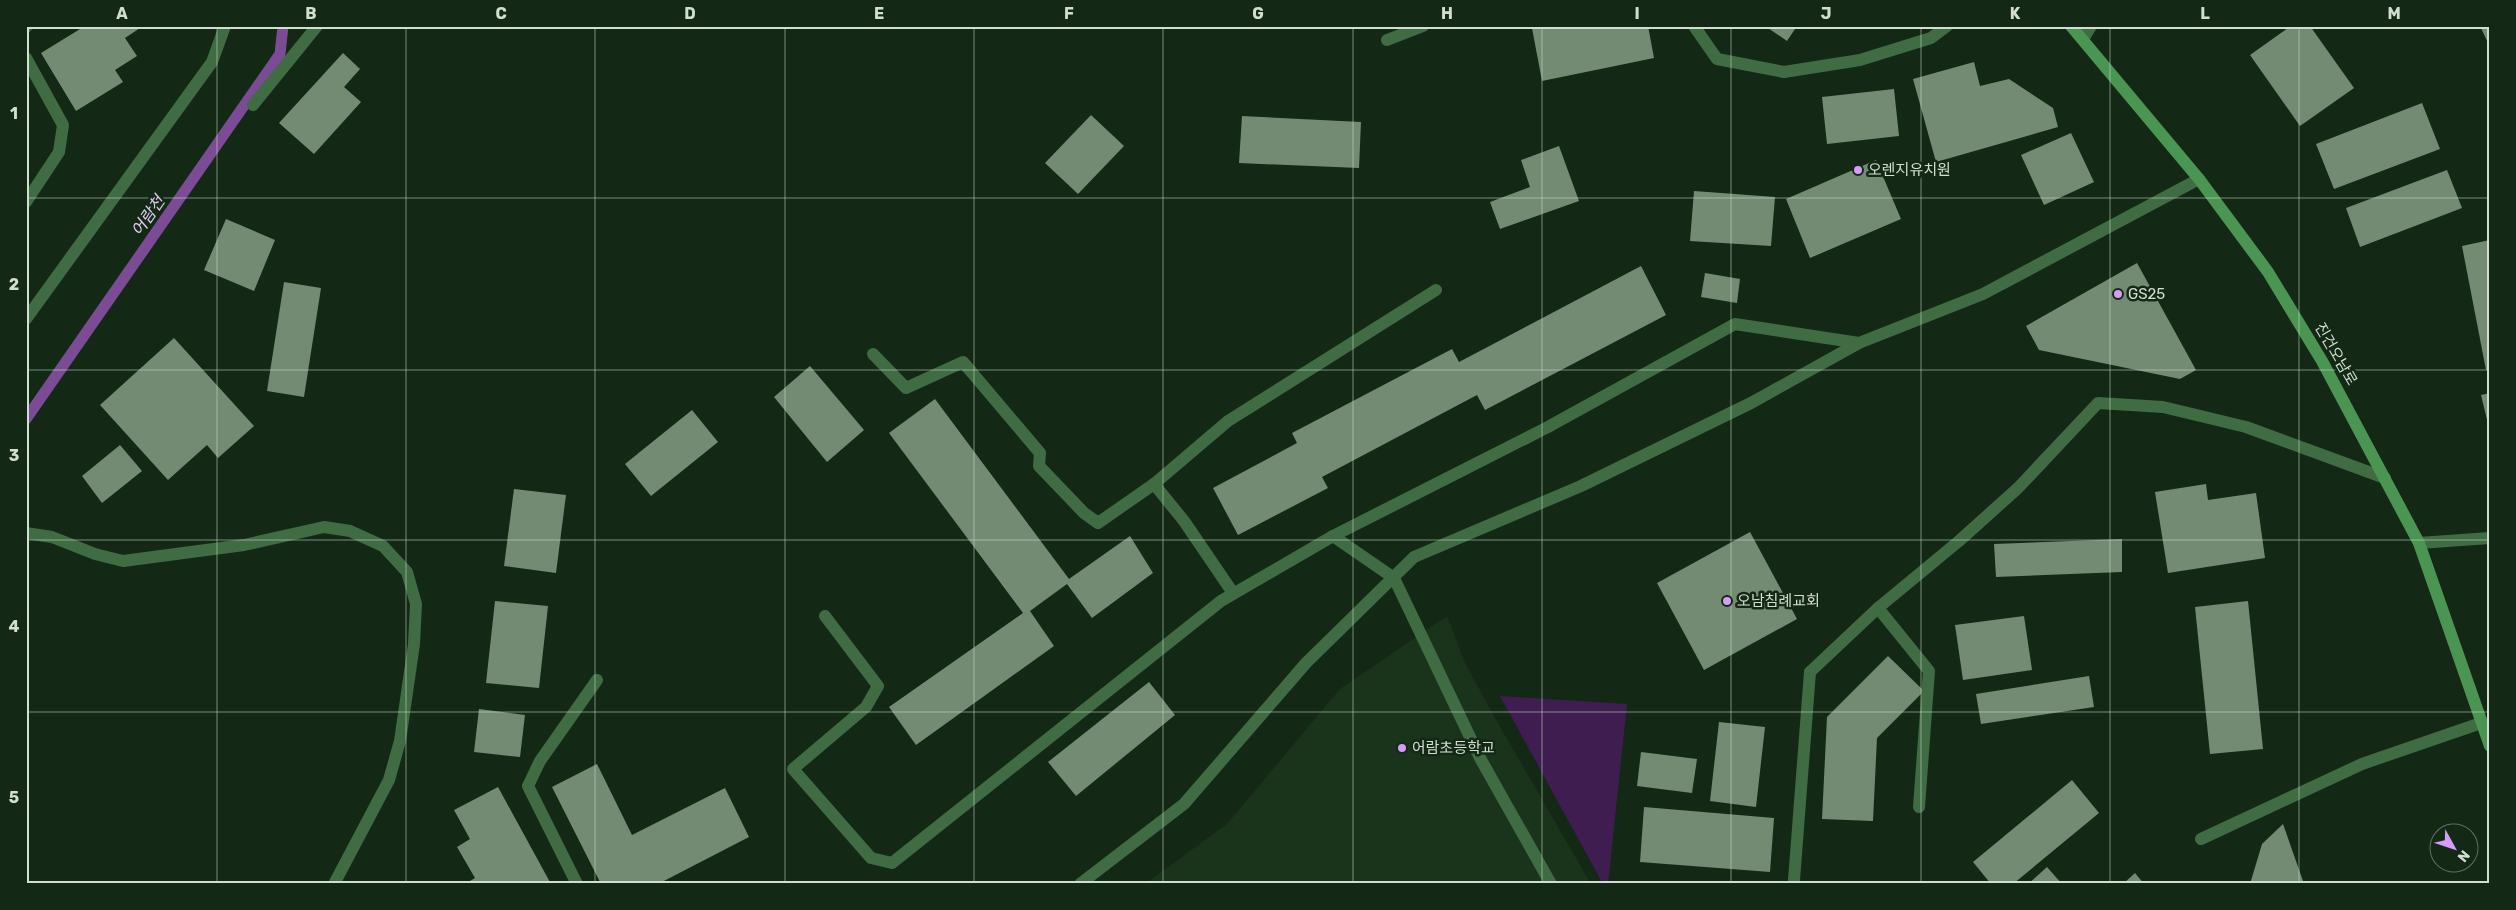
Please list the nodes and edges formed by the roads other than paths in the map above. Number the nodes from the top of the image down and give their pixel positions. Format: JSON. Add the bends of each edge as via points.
{"nodes":[{"id":1,"x":225,"y":26,"type":"edge"},
{"id":2,"x":317,"y":26,"type":"edge"},
{"id":3,"x":1423,"y":26,"type":"edge"},
{"id":4,"x":1694,"y":26,"type":"edge"},
{"id":5,"x":1946,"y":26,"type":"edge"},
{"id":6,"x":2072,"y":26,"type":"edge"},
{"id":7,"x":2091,"y":26,"type":"edge"},
{"id":8,"x":2083,"y":39,"type":"junction"},
{"id":9,"x":1387,"y":40,"type":"dead end"},
{"id":10,"x":26,"y":58,"type":"edge"},
{"id":11,"x":253,"y":105,"type":"dead end"},
{"id":12,"x":2199,"y":179,"type":"junction"},
{"id":13,"x":26,"y":202,"type":"edge"},
{"id":14,"x":1436,"y":290,"type":"dead end"},
{"id":15,"x":26,"y":318,"type":"edge"},
{"id":16,"x":1859,"y":343,"type":"junction"},
{"id":17,"x":873,"y":354,"type":"dead end"},
{"id":18,"x":2385,"y":478,"type":"junction"},
{"id":19,"x":1154,"y":484,"type":"junction"},
{"id":20,"x":26,"y":533,"type":"edge"},
{"id":21,"x":1333,"y":536,"type":"junction"},
{"id":22,"x":2490,"y":538,"type":"edge"},
{"id":23,"x":2419,"y":543,"type":"junction"},
{"id":24,"x":1394,"y":578,"type":"junction"},
{"id":25,"x":1233,"y":593,"type":"junction"},
{"id":26,"x":1878,"y":608,"type":"junction"},
{"id":27,"x":825,"y":616,"type":"dead end"},
{"id":28,"x":597,"y":680,"type":"dead end"},
{"id":29,"x":2481,"y":723,"type":"junction"},
{"id":30,"x":2490,"y":746,"type":"edge"},
{"id":31,"x":1919,"y":807,"type":"dead end"},
{"id":32,"x":2201,"y":839,"type":"dead end"},
{"id":33,"x":1794,"y":880,"type":"dead end"},
{"id":34,"x":334,"y":884,"type":"edge"},
{"id":35,"x":577,"y":884,"type":"edge"},
{"id":36,"x":1080,"y":884,"type":"edge"},
{"id":37,"x":1551,"y":884,"type":"edge"}],
"edges":[{"from":1,"to":15,"type":"street","via":[[212,62]]},
{"from":2,"to":11,"type":"street"},
{"from":3,"to":9,"type":"street"},
{"from":4,"to":5,"type":"street","via":[[1717,59],[1784,72],[1860,60],[1931,38]]},
{"from":6,"to":8,"type":"main road","name":"진건오남로"},
{"from":7,"to":8,"type":"street"},
{"from":8,"to":12,"type":"main road","name":"진건오남로"},
{"from":10,"to":13,"type":"street","via":[[63,125],[59,152]]},
{"from":12,"to":16,"type":"street","via":[[1983,294]]},
{"from":12,"to":18,"type":"main road","name":"진건오남로","via":[[2268,272],[2322,361]]},
{"from":14,"to":19,"type":"street","via":[[1228,421]]},
{"from":16,"to":21,"type":"street","via":[[1735,324],[1546,428]]},
{"from":16,"to":24,"type":"street","via":[[1751,403],[1581,486],[1414,557]]},
{"from":17,"to":19,"type":"street","via":[[906,388],[963,362],[1040,453],[1039,466],[1084,513],[1098,523]]},
{"from":18,"to":23,"type":"main road","name":"진건오남로"},
{"from":18,"to":26,"type":"street","via":[[2246,427],[2163,407],[2098,403],[2018,488]]},
{"from":19,"to":25,"type":"street","via":[[1184,521]]},
{"from":20,"to":34,"type":"street","via":[[52,537],[123,561],[236,546],[324,527],[350,531],[384,546],[407,572],[416,604],[414,644],[400,741],[389,780]]},
{"from":21,"to":24,"type":"street"},
{"from":21,"to":25,"type":"street"},
{"from":22,"to":23,"type":"street"},
{"from":23,"to":29,"type":"main road","name":"진건오남로"},
{"from":24,"to":36,"type":"street","via":[[1306,663],[1184,804]]},
{"from":24,"to":37,"type":"street","via":[[1480,758]]},
{"from":25,"to":27,"type":"street","via":[[892,863],[870,858],[793,769],[866,707],[878,686]]},
{"from":26,"to":31,"type":"street","via":[[1929,671]]},
{"from":26,"to":33,"type":"street","via":[[1810,672]]},
{"from":28,"to":35,"type":"street","via":[[540,761],[528,786]]},
{"from":29,"to":30,"type":"main road","name":"진건오남로"},
{"from":29,"to":32,"type":"street","via":[[2362,764]]}]}
